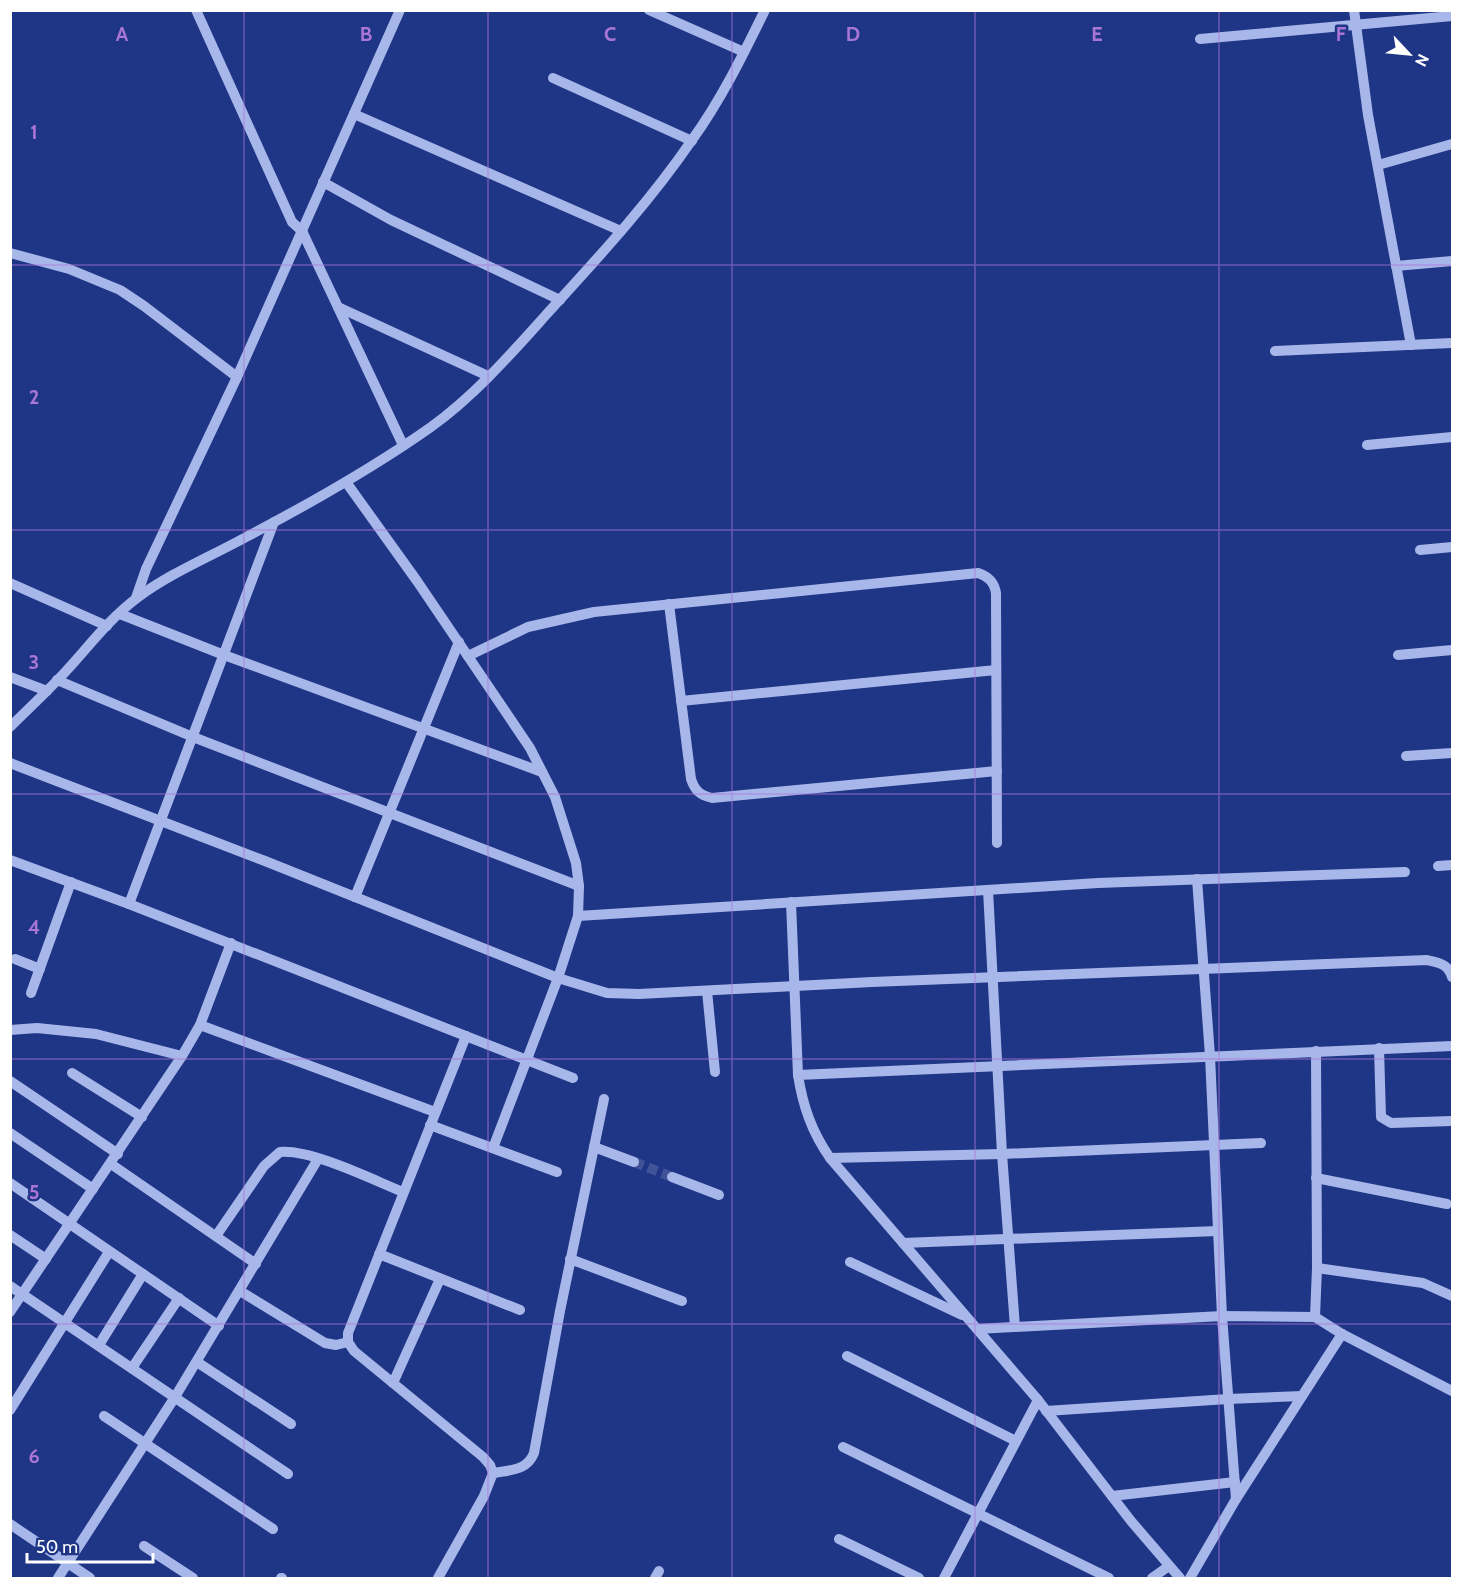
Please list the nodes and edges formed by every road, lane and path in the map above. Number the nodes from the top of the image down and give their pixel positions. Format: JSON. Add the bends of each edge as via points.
{"nodes":[{"id":1,"x":195,"y":10,"type":"edge"},
{"id":2,"x":400,"y":10,"type":"edge"},
{"id":3,"x":649,"y":10,"type":"edge"},
{"id":4,"x":765,"y":10,"type":"edge"},
{"id":5,"x":1354,"y":10,"type":"edge"},
{"id":6,"x":1452,"y":16,"type":"edge"},
{"id":7,"x":1355,"y":24,"type":"junction"},
{"id":8,"x":1200,"y":39,"type":"dead end"},
{"id":9,"x":744,"y":52,"type":"junction"},
{"id":10,"x":553,"y":78,"type":"dead end"},
{"id":11,"x":354,"y":114,"type":"junction"},
{"id":12,"x":692,"y":141,"type":"junction"},
{"id":13,"x":1452,"y":144,"type":"edge"},
{"id":14,"x":1378,"y":165,"type":"junction"},
{"id":15,"x":323,"y":183,"type":"junction"},
{"id":16,"x":302,"y":231,"type":"junction"},
{"id":17,"x":621,"y":231,"type":"junction"},
{"id":18,"x":10,"y":253,"type":"edge"},
{"id":19,"x":1452,"y":261,"type":"edge"},
{"id":20,"x":1396,"y":266,"type":"junction"},
{"id":21,"x":560,"y":300,"type":"junction"},
{"id":22,"x":338,"y":307,"type":"junction"},
{"id":23,"x":1452,"y":343,"type":"edge"},
{"id":24,"x":1411,"y":345,"type":"junction"},
{"id":25,"x":1275,"y":351,"type":"dead end"},
{"id":26,"x":488,"y":376,"type":"junction"},
{"id":27,"x":237,"y":377,"type":"junction"},
{"id":28,"x":1452,"y":437,"type":"edge"},
{"id":29,"x":403,"y":445,"type":"junction"},
{"id":30,"x":1367,"y":445,"type":"dead end"},
{"id":31,"x":346,"y":482,"type":"junction"},
{"id":32,"x":274,"y":522,"type":"junction"},
{"id":33,"x":1452,"y":547,"type":"edge"},
{"id":34,"x":1420,"y":550,"type":"dead end"},
{"id":35,"x":10,"y":583,"type":"edge"},
{"id":36,"x":136,"y":598,"type":"junction"},
{"id":37,"x":669,"y":604,"type":"junction"},
{"id":38,"x":120,"y":614,"type":"junction"},
{"id":39,"x":107,"y":626,"type":"junction"},
{"id":40,"x":459,"y":642,"type":"junction"},
{"id":41,"x":1452,"y":650,"type":"edge"},
{"id":42,"x":224,"y":655,"type":"junction"},
{"id":43,"x":1398,"y":655,"type":"dead end"},
{"id":44,"x":468,"y":656,"type":"junction"},
{"id":45,"x":996,"y":670,"type":"junction"},
{"id":46,"x":12,"y":678,"type":"edge"},
{"id":47,"x":57,"y":680,"type":"junction"},
{"id":48,"x":46,"y":691,"type":"junction"},
{"id":49,"x":681,"y":701,"type":"junction"},
{"id":50,"x":10,"y":727,"type":"edge"},
{"id":51,"x":422,"y":729,"type":"junction"},
{"id":52,"x":193,"y":737,"type":"junction"},
{"id":53,"x":1452,"y":753,"type":"edge"},
{"id":54,"x":1406,"y":756,"type":"dead end"},
{"id":55,"x":10,"y":763,"type":"edge"},
{"id":56,"x":997,"y":771,"type":"junction"},
{"id":57,"x":542,"y":772,"type":"junction"},
{"id":58,"x":388,"y":812,"type":"junction"},
{"id":59,"x":161,"y":821,"type":"junction"},
{"id":60,"x":997,"y":843,"type":"dead end"},
{"id":61,"x":10,"y":860,"type":"edge"},
{"id":62,"x":1452,"y":865,"type":"edge"},
{"id":63,"x":1438,"y":866,"type":"dead end"},
{"id":64,"x":1405,"y":872,"type":"dead end"},
{"id":65,"x":1197,"y":879,"type":"junction"},
{"id":66,"x":71,"y":882,"type":"junction"},
{"id":67,"x":579,"y":886,"type":"junction"},
{"id":68,"x":988,"y":890,"type":"junction"},
{"id":69,"x":355,"y":897,"type":"junction"},
{"id":70,"x":791,"y":902,"type":"junction"},
{"id":71,"x":129,"y":904,"type":"junction"},
{"id":72,"x":578,"y":916,"type":"junction"},
{"id":73,"x":231,"y":944,"type":"junction"},
{"id":74,"x":15,"y":959,"type":"dead end"},
{"id":75,"x":1203,"y":968,"type":"junction"},
{"id":76,"x":40,"y":969,"type":"junction"},
{"id":77,"x":992,"y":977,"type":"junction"},
{"id":78,"x":1452,"y":977,"type":"edge"},
{"id":79,"x":558,"y":978,"type":"junction"},
{"id":80,"x":794,"y":987,"type":"junction"},
{"id":81,"x":707,"y":991,"type":"junction"},
{"id":82,"x":31,"y":993,"type":"dead end"},
{"id":83,"x":200,"y":1025,"type":"junction"},
{"id":84,"x":10,"y":1029,"type":"edge"},
{"id":85,"x":466,"y":1036,"type":"junction"},
{"id":86,"x":1452,"y":1046,"type":"edge"},
{"id":87,"x":1379,"y":1048,"type":"junction"},
{"id":88,"x":1316,"y":1051,"type":"junction"},
{"id":89,"x":182,"y":1056,"type":"junction"},
{"id":90,"x":1210,"y":1056,"type":"junction"},
{"id":91,"x":525,"y":1059,"type":"junction"},
{"id":92,"x":997,"y":1065,"type":"junction"},
{"id":93,"x":715,"y":1072,"type":"dead end"},
{"id":94,"x":72,"y":1073,"type":"dead end"},
{"id":95,"x":798,"y":1075,"type":"junction"},
{"id":96,"x":573,"y":1078,"type":"dead end"},
{"id":97,"x":10,"y":1081,"type":"edge"},
{"id":98,"x":604,"y":1098,"type":"dead end"},
{"id":99,"x":435,"y":1112,"type":"junction"},
{"id":100,"x":142,"y":1117,"type":"junction"},
{"id":101,"x":1452,"y":1121,"type":"edge"},
{"id":102,"x":430,"y":1125,"type":"junction"},
{"id":103,"x":10,"y":1133,"type":"edge"},
{"id":104,"x":1261,"y":1143,"type":"dead end"},
{"id":105,"x":1215,"y":1145,"type":"junction"},
{"id":106,"x":594,"y":1147,"type":"junction"},
{"id":107,"x":493,"y":1148,"type":"junction"},
{"id":108,"x":118,"y":1154,"type":"junction"},
{"id":109,"x":1002,"y":1154,"type":"junction"},
{"id":110,"x":830,"y":1158,"type":"junction"},
{"id":111,"x":318,"y":1159,"type":"junction"},
{"id":112,"x":634,"y":1162,"type":"tunnel mouth"},
{"id":113,"x":111,"y":1164,"type":"junction"},
{"id":114,"x":557,"y":1172,"type":"dead end"},
{"id":115,"x":672,"y":1177,"type":"tunnel mouth"},
{"id":116,"x":1316,"y":1178,"type":"junction"},
{"id":117,"x":10,"y":1183,"type":"edge"},
{"id":118,"x":93,"y":1189,"type":"junction"},
{"id":119,"x":403,"y":1192,"type":"junction"},
{"id":120,"x":719,"y":1195,"type":"dead end"},
{"id":121,"x":1447,"y":1204,"type":"dead end"},
{"id":122,"x":69,"y":1224,"type":"junction"},
{"id":123,"x":1218,"y":1231,"type":"junction"},
{"id":124,"x":10,"y":1235,"type":"edge"},
{"id":125,"x":216,"y":1236,"type":"junction"},
{"id":126,"x":1008,"y":1238,"type":"junction"},
{"id":127,"x":903,"y":1243,"type":"junction"},
{"id":128,"x":109,"y":1252,"type":"junction"},
{"id":129,"x":379,"y":1254,"type":"junction"},
{"id":130,"x":46,"y":1259,"type":"junction"},
{"id":131,"x":570,"y":1259,"type":"junction"},
{"id":132,"x":850,"y":1262,"type":"dead end"},
{"id":133,"x":256,"y":1264,"type":"junction"},
{"id":134,"x":1317,"y":1268,"type":"junction"},
{"id":135,"x":143,"y":1274,"type":"junction"},
{"id":136,"x":440,"y":1279,"type":"junction"},
{"id":137,"x":10,"y":1286,"type":"edge"},
{"id":138,"x":240,"y":1291,"type":"junction"},
{"id":139,"x":22,"y":1294,"type":"junction"},
{"id":140,"x":1452,"y":1296,"type":"edge"},
{"id":141,"x":178,"y":1298,"type":"junction"},
{"id":142,"x":682,"y":1300,"type":"dead end"},
{"id":143,"x":520,"y":1310,"type":"dead end"},
{"id":144,"x":10,"y":1312,"type":"edge"},
{"id":145,"x":965,"y":1316,"type":"junction"},
{"id":146,"x":1222,"y":1316,"type":"junction"},
{"id":147,"x":1315,"y":1317,"type":"junction"},
{"id":148,"x":65,"y":1322,"type":"junction"},
{"id":149,"x":219,"y":1326,"type":"junction"},
{"id":150,"x":1015,"y":1327,"type":"junction"},
{"id":151,"x":977,"y":1329,"type":"junction"},
{"id":152,"x":1342,"y":1334,"type":"junction"},
{"id":153,"x":348,"y":1342,"type":"junction"},
{"id":154,"x":99,"y":1345,"type":"junction"},
{"id":155,"x":847,"y":1356,"type":"dead end"},
{"id":156,"x":197,"y":1362,"type":"junction"},
{"id":157,"x":132,"y":1368,"type":"junction"},
{"id":158,"x":393,"y":1383,"type":"junction"},
{"id":159,"x":1452,"y":1391,"type":"edge"},
{"id":160,"x":1302,"y":1396,"type":"junction"},
{"id":161,"x":175,"y":1397,"type":"junction"},
{"id":162,"x":1228,"y":1399,"type":"junction"},
{"id":163,"x":1038,"y":1400,"type":"junction"},
{"id":164,"x":10,"y":1410,"type":"edge"},
{"id":165,"x":1046,"y":1411,"type":"junction"},
{"id":166,"x":104,"y":1416,"type":"dead end"},
{"id":167,"x":291,"y":1424,"type":"dead end"},
{"id":168,"x":1016,"y":1441,"type":"junction"},
{"id":169,"x":146,"y":1443,"type":"junction"},
{"id":170,"x":843,"y":1447,"type":"dead end"},
{"id":171,"x":493,"y":1473,"type":"junction"},
{"id":172,"x":288,"y":1474,"type":"dead end"},
{"id":173,"x":1234,"y":1482,"type":"junction"},
{"id":174,"x":1112,"y":1496,"type":"junction"},
{"id":175,"x":1236,"y":1499,"type":"junction"},
{"id":176,"x":977,"y":1513,"type":"junction"},
{"id":177,"x":10,"y":1524,"type":"edge"},
{"id":178,"x":273,"y":1529,"type":"dead end"},
{"id":179,"x":838,"y":1539,"type":"dead end"},
{"id":180,"x":144,"y":1546,"type":"dead end"},
{"id":181,"x":68,"y":1563,"type":"junction"},
{"id":182,"x":1168,"y":1566,"type":"junction"},
{"id":183,"x":58,"y":1578,"type":"edge"},
{"id":184,"x":90,"y":1578,"type":"edge"},
{"id":185,"x":193,"y":1578,"type":"edge"},
{"id":186,"x":438,"y":1578,"type":"edge"},
{"id":187,"x":919,"y":1578,"type":"edge"},
{"id":188,"x":944,"y":1578,"type":"edge"},
{"id":189,"x":1109,"y":1578,"type":"edge"},
{"id":190,"x":1152,"y":1578,"type":"edge"},
{"id":191,"x":1180,"y":1578,"type":"edge"},
{"id":192,"x":1190,"y":1578,"type":"edge"}],
"edges":[{"from":1,"to":16,"type":"street","via":[[292,222]]},
{"from":2,"to":11,"type":"street"},
{"from":3,"to":9,"type":"street"},
{"from":4,"to":9,"type":"street"},
{"from":5,"to":7,"type":"street"},
{"from":6,"to":7,"type":"street"},
{"from":7,"to":8,"type":"street"},
{"from":7,"to":14,"type":"street"},
{"from":9,"to":12,"type":"street"},
{"from":10,"to":12,"type":"street"},
{"from":11,"to":15,"type":"street"},
{"from":11,"to":17,"type":"street"},
{"from":12,"to":17,"type":"street"},
{"from":13,"to":14,"type":"street"},
{"from":14,"to":20,"type":"street"},
{"from":15,"to":16,"type":"street"},
{"from":15,"to":21,"type":"street","via":[[391,220]]},
{"from":16,"to":22,"type":"street"},
{"from":16,"to":27,"type":"street"},
{"from":17,"to":21,"type":"street"},
{"from":18,"to":27,"type":"street","via":[[69,269],[120,290]]},
{"from":19,"to":20,"type":"street"},
{"from":20,"to":24,"type":"street"},
{"from":21,"to":26,"type":"street"},
{"from":22,"to":26,"type":"street"},
{"from":22,"to":29,"type":"street"},
{"from":23,"to":24,"type":"street"},
{"from":24,"to":25,"type":"street"},
{"from":26,"to":29,"type":"street","via":[[461,403]]},
{"from":27,"to":36,"type":"street"},
{"from":28,"to":30,"type":"street"},
{"from":29,"to":31,"type":"street"},
{"from":31,"to":32,"type":"street"},
{"from":31,"to":40,"type":"street"},
{"from":32,"to":36,"type":"street"},
{"from":32,"to":42,"type":"street"},
{"from":33,"to":34,"type":"street"},
{"from":35,"to":39,"type":"street"},
{"from":36,"to":38,"type":"street"},
{"from":37,"to":44,"type":"street","via":[[566,617],[511,634]]},
{"from":37,"to":45,"type":"street","via":[[978,573],[987,576],[996,593]]},
{"from":37,"to":49,"type":"street"},
{"from":38,"to":39,"type":"street"},
{"from":38,"to":42,"type":"street"},
{"from":39,"to":47,"type":"street"},
{"from":40,"to":44,"type":"street"},
{"from":40,"to":51,"type":"street"},
{"from":41,"to":43,"type":"street"},
{"from":42,"to":51,"type":"street"},
{"from":42,"to":52,"type":"street"},
{"from":44,"to":57,"type":"street"},
{"from":45,"to":49,"type":"street"},
{"from":45,"to":56,"type":"street"},
{"from":46,"to":48,"type":"street"},
{"from":47,"to":48,"type":"street"},
{"from":47,"to":52,"type":"street"},
{"from":48,"to":50,"type":"street"},
{"from":49,"to":56,"type":"street","via":[[690,779],[701,795],[712,798]]},
{"from":51,"to":57,"type":"street"},
{"from":51,"to":58,"type":"street"},
{"from":52,"to":58,"type":"street"},
{"from":52,"to":59,"type":"street"},
{"from":53,"to":54,"type":"street"},
{"from":55,"to":59,"type":"street"},
{"from":56,"to":60,"type":"street"},
{"from":57,"to":67,"type":"street","via":[[568,834]]},
{"from":58,"to":67,"type":"street"},
{"from":58,"to":69,"type":"street"},
{"from":59,"to":69,"type":"street"},
{"from":59,"to":71,"type":"street"},
{"from":61,"to":66,"type":"street"},
{"from":62,"to":63,"type":"street"},
{"from":64,"to":65,"type":"street"},
{"from":65,"to":68,"type":"street"},
{"from":65,"to":75,"type":"street"},
{"from":66,"to":71,"type":"street"},
{"from":66,"to":76,"type":"street"},
{"from":67,"to":72,"type":"street"},
{"from":68,"to":70,"type":"street"},
{"from":68,"to":77,"type":"street"},
{"from":69,"to":79,"type":"street"},
{"from":70,"to":72,"type":"street"},
{"from":70,"to":80,"type":"street"},
{"from":71,"to":73,"type":"street"},
{"from":72,"to":79,"type":"street"},
{"from":73,"to":83,"type":"street"},
{"from":73,"to":85,"type":"street"},
{"from":74,"to":76,"type":"street"},
{"from":75,"to":77,"type":"street"},
{"from":75,"to":78,"type":"street","via":[[1427,960],[1444,965]]},
{"from":75,"to":90,"type":"street"},
{"from":76,"to":82,"type":"street"},
{"from":77,"to":80,"type":"street"},
{"from":77,"to":92,"type":"street"},
{"from":79,"to":81,"type":"street","via":[[623,995]]},
{"from":79,"to":91,"type":"street"},
{"from":80,"to":81,"type":"street"},
{"from":80,"to":95,"type":"street"},
{"from":81,"to":93,"type":"street"},
{"from":83,"to":89,"type":"street"},
{"from":83,"to":99,"type":"street"},
{"from":84,"to":89,"type":"street","via":[[96,1034]]},
{"from":85,"to":91,"type":"street"},
{"from":85,"to":99,"type":"street"},
{"from":86,"to":87,"type":"street"},
{"from":87,"to":88,"type":"street"},
{"from":87,"to":101,"type":"street","via":[[1381,1117],[1391,1123]]},
{"from":88,"to":90,"type":"street"},
{"from":88,"to":116,"type":"street"},
{"from":89,"to":100,"type":"street"},
{"from":90,"to":92,"type":"street"},
{"from":90,"to":105,"type":"street"},
{"from":91,"to":96,"type":"street"},
{"from":91,"to":107,"type":"street"},
{"from":92,"to":95,"type":"street"},
{"from":92,"to":109,"type":"street"},
{"from":94,"to":100,"type":"street"},
{"from":95,"to":110,"type":"street","via":[[809,1121]]},
{"from":97,"to":108,"type":"street"},
{"from":98,"to":106,"type":"street"},
{"from":99,"to":102,"type":"street"},
{"from":100,"to":108,"type":"street"},
{"from":102,"to":107,"type":"street"},
{"from":102,"to":119,"type":"street"},
{"from":103,"to":118,"type":"street"},
{"from":104,"to":105,"type":"street"},
{"from":105,"to":109,"type":"street"},
{"from":105,"to":123,"type":"street"},
{"from":106,"to":112,"type":"street"},
{"from":106,"to":131,"type":"street"},
{"from":107,"to":114,"type":"street"},
{"from":108,"to":113,"type":"street"},
{"from":109,"to":110,"type":"street"},
{"from":109,"to":126,"type":"street"},
{"from":110,"to":127,"type":"street"},
{"from":111,"to":119,"type":"street"},
{"from":111,"to":125,"type":"street","via":[[290,1151],[272,1157]]},
{"from":111,"to":133,"type":"street"},
{"from":113,"to":118,"type":"street"},
{"from":113,"to":125,"type":"street"},
{"from":115,"to":120,"type":"street"},
{"from":116,"to":121,"type":"street"},
{"from":116,"to":134,"type":"street"},
{"from":117,"to":122,"type":"street"},
{"from":118,"to":122,"type":"street"},
{"from":119,"to":129,"type":"street"},
{"from":122,"to":128,"type":"street"},
{"from":122,"to":130,"type":"street"},
{"from":123,"to":126,"type":"street"},
{"from":123,"to":146,"type":"street"},
{"from":124,"to":130,"type":"street"},
{"from":125,"to":133,"type":"street"},
{"from":126,"to":127,"type":"street"},
{"from":126,"to":150,"type":"street"},
{"from":127,"to":145,"type":"street"},
{"from":128,"to":135,"type":"street"},
{"from":128,"to":148,"type":"street"},
{"from":129,"to":136,"type":"street"},
{"from":129,"to":153,"type":"street","via":[[352,1319]]},
{"from":130,"to":139,"type":"street"},
{"from":131,"to":142,"type":"street"},
{"from":131,"to":171,"type":"street","via":[[534,1453],[524,1467]]},
{"from":132,"to":145,"type":"street"},
{"from":133,"to":138,"type":"street"},
{"from":134,"to":140,"type":"street","via":[[1423,1283]]},
{"from":134,"to":147,"type":"street"},
{"from":135,"to":141,"type":"street"},
{"from":135,"to":154,"type":"street"},
{"from":136,"to":143,"type":"street"},
{"from":136,"to":158,"type":"street"},
{"from":137,"to":139,"type":"street"},
{"from":138,"to":149,"type":"street"},
{"from":138,"to":153,"type":"street","via":[[325,1343]]},
{"from":139,"to":144,"type":"street"},
{"from":139,"to":148,"type":"street"},
{"from":141,"to":149,"type":"street"},
{"from":141,"to":157,"type":"street"},
{"from":145,"to":151,"type":"street"},
{"from":146,"to":147,"type":"street"},
{"from":146,"to":150,"type":"street"},
{"from":146,"to":162,"type":"street"},
{"from":147,"to":152,"type":"street"},
{"from":148,"to":154,"type":"street"},
{"from":148,"to":164,"type":"street"},
{"from":149,"to":156,"type":"street"},
{"from":150,"to":151,"type":"street"},
{"from":151,"to":163,"type":"street"},
{"from":152,"to":159,"type":"street"},
{"from":152,"to":160,"type":"street"},
{"from":153,"to":158,"type":"street"},
{"from":154,"to":157,"type":"street"},
{"from":155,"to":168,"type":"street"},
{"from":156,"to":161,"type":"street"},
{"from":156,"to":167,"type":"street"},
{"from":157,"to":161,"type":"street"},
{"from":158,"to":171,"type":"street","via":[[483,1457]]},
{"from":160,"to":162,"type":"street"},
{"from":160,"to":175,"type":"street"},
{"from":161,"to":169,"type":"street"},
{"from":161,"to":172,"type":"street"},
{"from":162,"to":165,"type":"street"},
{"from":162,"to":173,"type":"street"},
{"from":163,"to":165,"type":"street"},
{"from":163,"to":168,"type":"street"},
{"from":165,"to":174,"type":"street"},
{"from":166,"to":169,"type":"street"},
{"from":168,"to":176,"type":"street"},
{"from":169,"to":178,"type":"street"},
{"from":169,"to":181,"type":"street"},
{"from":170,"to":176,"type":"street"},
{"from":171,"to":186,"type":"street"},
{"from":173,"to":174,"type":"street"},
{"from":173,"to":175,"type":"street"},
{"from":174,"to":182,"type":"street"},
{"from":175,"to":192,"type":"street"},
{"from":176,"to":188,"type":"street"},
{"from":176,"to":189,"type":"street"},
{"from":177,"to":181,"type":"street"},
{"from":179,"to":187,"type":"street"},
{"from":180,"to":185,"type":"street"},
{"from":181,"to":183,"type":"street"},
{"from":181,"to":184,"type":"street"},
{"from":182,"to":190,"type":"street"},
{"from":182,"to":191,"type":"street"}]}
